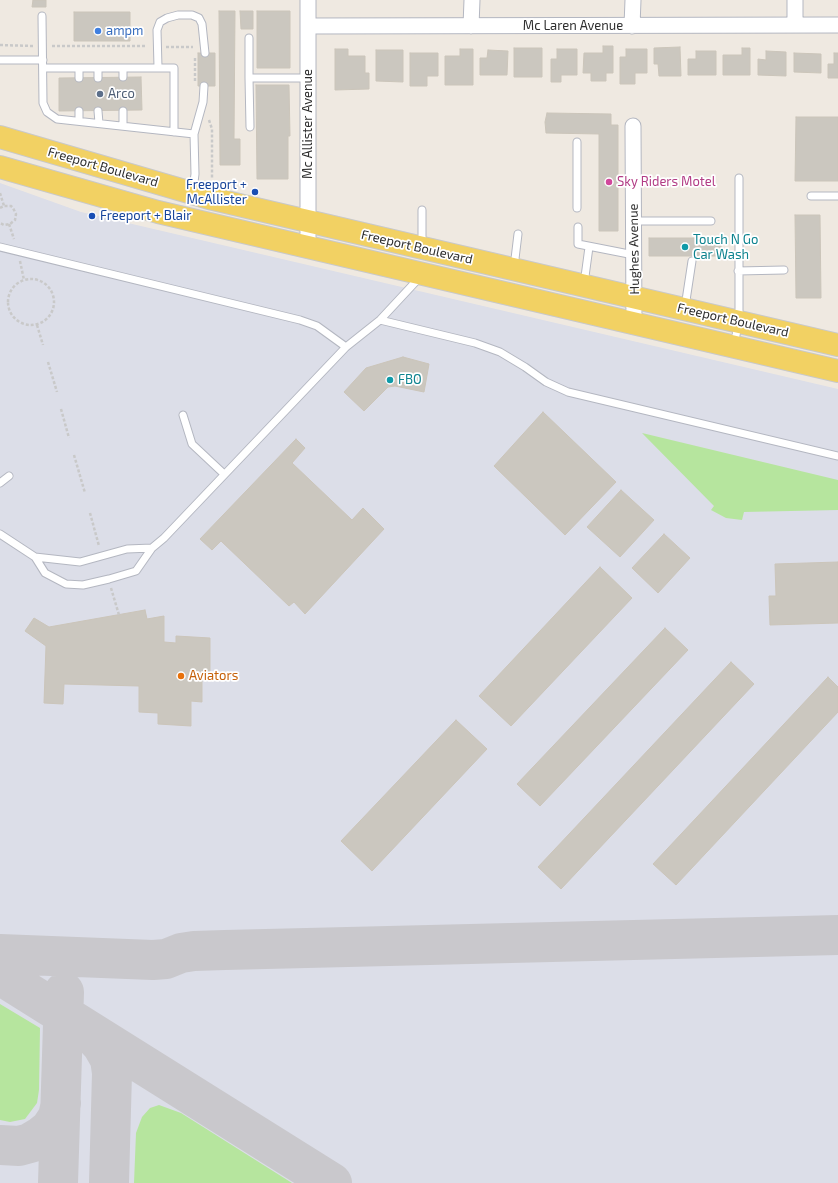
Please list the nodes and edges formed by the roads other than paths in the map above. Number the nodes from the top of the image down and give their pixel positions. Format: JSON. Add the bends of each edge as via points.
{"nodes":[{"id":1,"x":308,"y":0,"type":"edge"},
{"id":2,"x":472,"y":0,"type":"edge"},
{"id":3,"x":633,"y":0,"type":"edge"},
{"id":4,"x":795,"y":0,"type":"edge"},
{"id":5,"x":42,"y":16,"type":"dead end"},
{"id":6,"x":795,"y":25,"type":"junction"},
{"id":7,"x":838,"y":25,"type":"edge"},
{"id":8,"x":308,"y":26,"type":"junction"},
{"id":9,"x":471,"y":26,"type":"junction"},
{"id":10,"x":632,"y":26,"type":"junction"},
{"id":11,"x":249,"y":38,"type":"dead end"},
{"id":12,"x":205,"y":53,"type":"dead end"},
{"id":13,"x":0,"y":60,"type":"edge"},
{"id":14,"x":43,"y":60,"type":"junction"},
{"id":15,"x":43,"y":68,"type":"junction"},
{"id":16,"x":79,"y":68,"type":"junction"},
{"id":17,"x":98,"y":68,"type":"junction"},
{"id":18,"x":123,"y":68,"type":"junction"},
{"id":19,"x":158,"y":68,"type":"junction"},
{"id":20,"x":79,"y":78,"type":"dead end"},
{"id":21,"x":98,"y":78,"type":"dead end"},
{"id":22,"x":123,"y":78,"type":"dead end"},
{"id":23,"x":249,"y":78,"type":"junction"},
{"id":24,"x":308,"y":78,"type":"junction"},
{"id":25,"x":204,"y":86,"type":"dead end"},
{"id":26,"x":123,"y":110,"type":"dead end"},
{"id":27,"x":79,"y":111,"type":"dead end"},
{"id":28,"x":98,"y":111,"type":"dead end"},
{"id":29,"x":79,"y":121,"type":"junction"},
{"id":30,"x":98,"y":123,"type":"junction"},
{"id":31,"x":123,"y":126,"type":"junction"},
{"id":32,"x":633,"y":126,"type":"dead end"},
{"id":33,"x":250,"y":127,"type":"dead end"},
{"id":34,"x":174,"y":132,"type":"junction"},
{"id":35,"x":194,"y":134,"type":"junction"},
{"id":36,"x":0,"y":137,"type":"edge"},
{"id":37,"x":577,"y":142,"type":"dead end"},
{"id":38,"x":0,"y":167,"type":"edge"},
{"id":39,"x":739,"y":178,"type":"dead end"},
{"id":40,"x":193,"y":193,"type":"junction"},
{"id":41,"x":811,"y":196,"type":"dead end"},
{"id":42,"x":838,"y":196,"type":"edge"},
{"id":43,"x":577,"y":208,"type":"dead end"},
{"id":44,"x":422,"y":210,"type":"dead end"},
{"id":45,"x":633,"y":221,"type":"junction"},
{"id":46,"x":711,"y":221,"type":"dead end"},
{"id":47,"x":308,"y":222,"type":"junction"},
{"id":48,"x":578,"y":227,"type":"dead end"},
{"id":49,"x":518,"y":234,"type":"dead end"},
{"id":50,"x":0,"y":247,"type":"edge"},
{"id":51,"x":308,"y":247,"type":"junction"},
{"id":52,"x":589,"y":247,"type":"junction"},
{"id":53,"x":422,"y":248,"type":"junction"},
{"id":54,"x":634,"y":255,"type":"junction"},
{"id":55,"x":692,"y":262,"type":"dead end"},
{"id":56,"x":514,"y":270,"type":"junction"},
{"id":57,"x":784,"y":270,"type":"dead end"},
{"id":58,"x":738,"y":271,"type":"junction"},
{"id":59,"x":423,"y":274,"type":"junction"},
{"id":60,"x":584,"y":286,"type":"junction"},
{"id":61,"x":634,"y":298,"type":"junction"},
{"id":62,"x":685,"y":309,"type":"junction"},
{"id":63,"x":380,"y":320,"type":"junction"},
{"id":64,"x":739,"y":322,"type":"junction"},
{"id":65,"x":634,"y":324,"type":"junction"},
{"id":66,"x":838,"y":345,"type":"edge"},
{"id":67,"x":346,"y":347,"type":"junction"},
{"id":68,"x":733,"y":347,"type":"junction"},
{"id":69,"x":838,"y":371,"type":"edge"},
{"id":70,"x":182,"y":415,"type":"dead end"},
{"id":71,"x":838,"y":456,"type":"edge"},
{"id":72,"x":224,"y":474,"type":"junction"},
{"id":73,"x":9,"y":476,"type":"dead end"},
{"id":74,"x":0,"y":483,"type":"edge"},
{"id":75,"x":0,"y":534,"type":"edge"},
{"id":76,"x":152,"y":548,"type":"junction"},
{"id":77,"x":35,"y":557,"type":"junction"}],
"edges":[{"from":1,"to":8,"type":"street","name":"Mc Allister Avenue"},
{"from":2,"to":9,"type":"street"},
{"from":3,"to":10,"type":"street"},
{"from":4,"to":6,"type":"street"},
{"from":5,"to":14,"type":"lane"},
{"from":6,"to":7,"type":"street","name":"Mc Laren Avenue"},
{"from":6,"to":10,"type":"street","name":"Mc Laren Avenue"},
{"from":8,"to":9,"type":"street","name":"Mc Laren Avenue"},
{"from":8,"to":24,"type":"street","name":"Mc Allister Avenue"},
{"from":9,"to":10,"type":"street","name":"Mc Laren Avenue"},
{"from":11,"to":23,"type":"lane"},
{"from":12,"to":19,"type":"lane","via":[[199,18],[178,15],[167,18],[160,22],[158,30]]},
{"from":13,"to":14,"type":"lane"},
{"from":14,"to":15,"type":"lane"},
{"from":15,"to":16,"type":"lane"},
{"from":15,"to":29,"type":"lane","via":[[43,102],[46,112],[57,119]]},
{"from":16,"to":17,"type":"lane"},
{"from":16,"to":20,"type":"lane"},
{"from":17,"to":18,"type":"lane"},
{"from":17,"to":21,"type":"lane"},
{"from":18,"to":19,"type":"lane"},
{"from":18,"to":22,"type":"lane"},
{"from":19,"to":34,"type":"lane","via":[[174,68]]},
{"from":23,"to":24,"type":"lane"},
{"from":23,"to":33,"type":"lane"},
{"from":24,"to":47,"type":"street","name":"Mc Allister Avenue"},
{"from":25,"to":35,"type":"lane","via":[[203,102]]},
{"from":26,"to":31,"type":"lane"},
{"from":27,"to":29,"type":"lane"},
{"from":28,"to":30,"type":"lane"},
{"from":29,"to":30,"type":"lane"},
{"from":30,"to":31,"type":"lane"},
{"from":31,"to":34,"type":"lane"},
{"from":32,"to":45,"type":"street","name":"Hughes Avenue"},
{"from":34,"to":35,"type":"lane"},
{"from":35,"to":40,"type":"lane"},
{"from":36,"to":40,"type":"main road","name":"Freeport Boulevard"},
{"from":37,"to":43,"type":"lane"},
{"from":38,"to":51,"type":"main road","name":"Freeport Boulevard","via":[[158,212]]},
{"from":39,"to":58,"type":"lane"},
{"from":40,"to":47,"type":"main road","name":"Freeport Boulevard"},
{"from":41,"to":42,"type":"lane"},
{"from":44,"to":53,"type":"lane"},
{"from":45,"to":46,"type":"lane"},
{"from":45,"to":54,"type":"street","name":"Hughes Avenue"},
{"from":47,"to":51,"type":"street","name":"Mc Allister Avenue"},
{"from":47,"to":53,"type":"main road","name":"Freeport Boulevard"},
{"from":48,"to":52,"type":"lane","via":[[578,244]]},
{"from":49,"to":56,"type":"lane"},
{"from":50,"to":67,"type":"lane","via":[[300,320],[317,326]]},
{"from":51,"to":59,"type":"main road","name":"Freeport Boulevard"},
{"from":52,"to":54,"type":"lane"},
{"from":52,"to":60,"type":"lane"},
{"from":53,"to":56,"type":"main road","name":"Freeport Boulevard"},
{"from":54,"to":61,"type":"street","name":"Hughes Avenue"},
{"from":55,"to":62,"type":"lane"},
{"from":56,"to":60,"type":"main road","name":"Freeport Boulevard"},
{"from":57,"to":58,"type":"lane"},
{"from":58,"to":64,"type":"lane"},
{"from":59,"to":63,"type":"lane"},
{"from":59,"to":65,"type":"main road","name":"Freeport Boulevard"},
{"from":60,"to":61,"type":"main road","name":"Freeport Boulevard"},
{"from":61,"to":62,"type":"main road","name":"Freeport Boulevard"},
{"from":61,"to":65,"type":"street","name":"Hughes Avenue"},
{"from":62,"to":64,"type":"main road","name":"Freeport Boulevard"},
{"from":63,"to":67,"type":"lane"},
{"from":63,"to":71,"type":"lane","via":[[475,343],[500,352],[546,382],[568,392]]},
{"from":64,"to":66,"type":"main road","name":"Freeport Boulevard"},
{"from":64,"to":68,"type":"lane"},
{"from":65,"to":68,"type":"main road","name":"Freeport Boulevard"},
{"from":67,"to":72,"type":"lane"},
{"from":68,"to":69,"type":"main road","name":"Freeport Boulevard"},
{"from":70,"to":72,"type":"lane","via":[[192,444]]},
{"from":72,"to":76,"type":"lane"},
{"from":73,"to":74,"type":"lane"},
{"from":75,"to":77,"type":"lane"},
{"from":76,"to":77,"type":"lane","via":[[127,549],[80,562]]},
{"from":76,"to":77,"type":"lane","via":[[136,570],[83,585],[66,584],[45,573]]}]}
